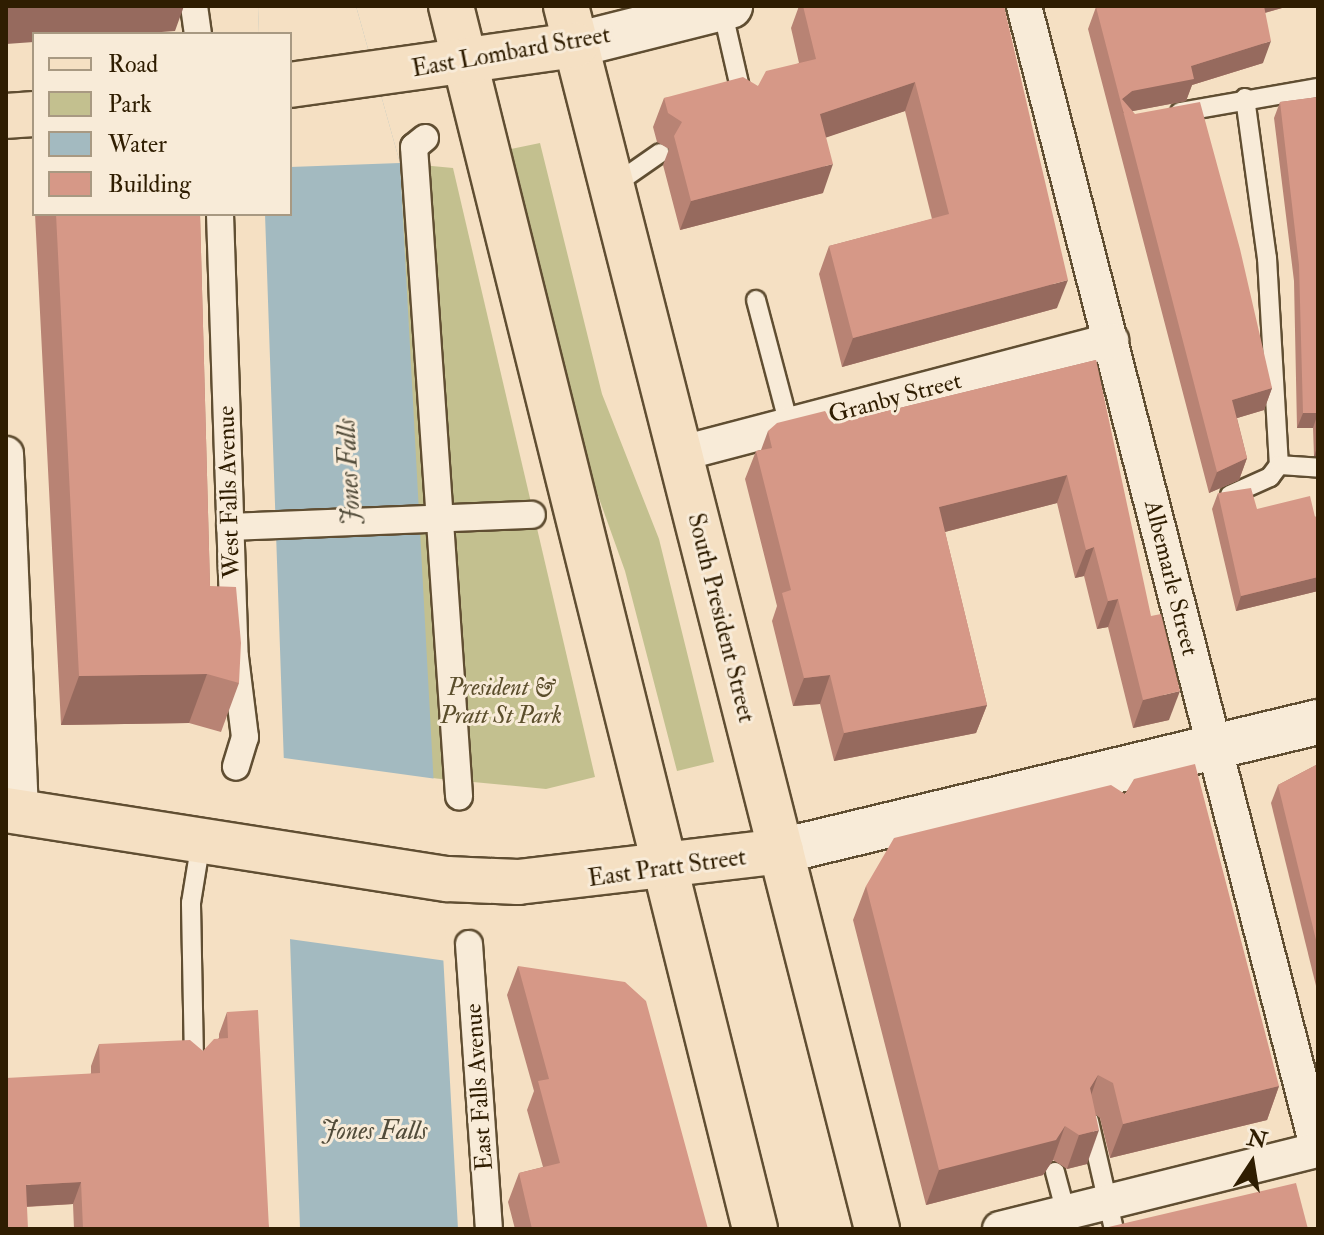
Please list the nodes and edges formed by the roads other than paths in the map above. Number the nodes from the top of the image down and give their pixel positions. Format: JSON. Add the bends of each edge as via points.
{"nodes":[{"id":1,"x":194,"y":6,"type":"edge"},
{"id":2,"x":451,"y":6,"type":"edge"},
{"id":3,"x":1024,"y":6,"type":"edge"},
{"id":4,"x":710,"y":9,"type":"edge"},
{"id":5,"x":570,"y":25,"type":"edge"},
{"id":6,"x":198,"y":32,"type":"edge"},
{"id":7,"x":461,"y":62,"type":"junction"},
{"id":8,"x":292,"y":85,"type":"edge"},
{"id":9,"x":1318,"y":88,"type":"edge"},
{"id":10,"x":1245,"y":98,"type":"junction"},
{"id":11,"x":744,"y":103,"type":"edge"},
{"id":12,"x":32,"y":114,"type":"edge"},
{"id":13,"x":6,"y":116,"type":"edge"},
{"id":14,"x":1156,"y":117,"type":"edge"},
{"id":15,"x":425,"y":138,"type":"dead end"},
{"id":16,"x":660,"y":153,"type":"dead end"},
{"id":17,"x":611,"y":187,"type":"junction"},
{"id":18,"x":220,"y":216,"type":"edge"},
{"id":19,"x":756,"y":300,"type":"dead end"},
{"id":20,"x":1111,"y":341,"type":"junction"},
{"id":21,"x":789,"y":425,"type":"junction"},
{"id":22,"x":6,"y":454,"type":"edge"},
{"id":23,"x":679,"y":454,"type":"junction"},
{"id":24,"x":1279,"y":465,"type":"junction"},
{"id":25,"x":1318,"y":468,"type":"edge"},
{"id":26,"x":1219,"y":499,"type":"edge"},
{"id":27,"x":532,"y":515,"type":"dead end"},
{"id":28,"x":442,"y":520,"type":"junction"},
{"id":29,"x":230,"y":527,"type":"junction"},
{"id":30,"x":1318,"y":722,"type":"edge"},
{"id":31,"x":1215,"y":746,"type":"junction"},
{"id":32,"x":236,"y":767,"type":"dead end"},
{"id":33,"x":459,"y":796,"type":"dead end"},
{"id":34,"x":13,"y":811,"type":"edge"},
{"id":35,"x":201,"y":840,"type":"junction"},
{"id":36,"x":781,"y":851,"type":"junction"},
{"id":37,"x":663,"y":870,"type":"junction"},
{"id":38,"x":469,"y":944,"type":"dead end"},
{"id":39,"x":194,"y":1061,"type":"edge"},
{"id":40,"x":1089,"y":1121,"type":"edge"},
{"id":41,"x":1318,"y":1150,"type":"edge"},
{"id":42,"x":1055,"y":1172,"type":"edge"},
{"id":43,"x":1066,"y":1213,"type":"junction"},
{"id":44,"x":1111,"y":1216,"type":"edge"},
{"id":45,"x":489,"y":1229,"type":"edge"},
{"id":46,"x":755,"y":1229,"type":"edge"},
{"id":47,"x":877,"y":1229,"type":"edge"},
{"id":48,"x":1000,"y":1229,"type":"edge"}],
"edges":[{"from":1,"to":6,"type":"street"},
{"from":2,"to":7,"type":"main road"},
{"from":3,"to":20,"type":"street","name":"Albemarle Street"},
{"from":4,"to":5,"type":"main road","name":"East Lombard Street"},
{"from":4,"to":11,"type":"lane"},
{"from":5,"to":7,"type":"main road","name":"East Lombard Street"},
{"from":5,"to":17,"type":"main road","name":"South President Street"},
{"from":7,"to":8,"type":"main road","name":"East Lombard Street"},
{"from":7,"to":37,"type":"main road"},
{"from":9,"to":10,"type":"lane"},
{"from":10,"to":14,"type":"lane"},
{"from":10,"to":24,"type":"lane","via":[[1267,258]]},
{"from":12,"to":13,"type":"main road"},
{"from":15,"to":28,"type":"street","via":[[414,147]]},
{"from":16,"to":17,"type":"lane"},
{"from":17,"to":23,"type":"main road","name":"South President Street"},
{"from":18,"to":29,"type":"street","name":"West Falls Avenue"},
{"from":19,"to":21,"type":"lane"},
{"from":20,"to":21,"type":"street","name":"Granby Street"},
{"from":20,"to":31,"type":"street","name":"Albemarle Street"},
{"from":21,"to":23,"type":"street","name":"Granby Street"},
{"from":22,"to":34,"type":"street"},
{"from":23,"to":36,"type":"main road","name":"South President Street"},
{"from":24,"to":25,"type":"lane"},
{"from":24,"to":26,"type":"lane","via":[[1260,483]]},
{"from":27,"to":28,"type":"street"},
{"from":28,"to":29,"type":"street"},
{"from":28,"to":33,"type":"street"},
{"from":29,"to":32,"type":"street","name":"West Falls Avenue","via":[[245,737]]},
{"from":30,"to":31,"type":"main road","name":"East Pratt Street"},
{"from":31,"to":36,"type":"main road","name":"East Pratt Street","via":[[1102,788]]},
{"from":31,"to":41,"type":"street","name":"Albemarle Street"},
{"from":34,"to":35,"type":"main road","name":"East Pratt Street"},
{"from":35,"to":37,"type":"main road","name":"East Pratt Street","via":[[448,879],[564,882]]},
{"from":35,"to":39,"type":"lane","via":[[191,903]]},
{"from":36,"to":37,"type":"main road","name":"East Pratt Street"},
{"from":36,"to":47,"type":"main road","name":"South President Street"},
{"from":37,"to":46,"type":"main road"},
{"from":38,"to":45,"type":"street","name":"East Falls Avenue"},
{"from":40,"to":44,"type":"lane"},
{"from":41,"to":44,"type":"street"},
{"from":42,"to":43,"type":"lane"},
{"from":43,"to":44,"type":"street"},
{"from":43,"to":48,"type":"street"}]}
